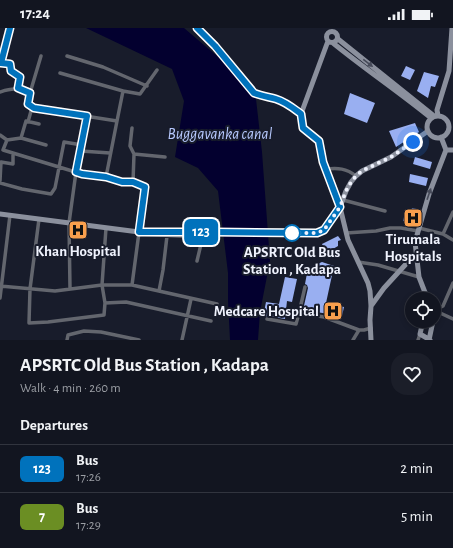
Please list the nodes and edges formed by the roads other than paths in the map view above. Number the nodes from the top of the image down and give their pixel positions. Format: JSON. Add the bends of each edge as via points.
{"nodes":[{"id":1,"x":10,"y":28,"type":"edge"},
{"id":2,"x":197,"y":28,"type":"edge"},
{"id":3,"x":324,"y":28,"type":"edge"},
{"id":4,"x":452,"y":28,"type":"edge"},
{"id":5,"x":333,"y":30,"type":"edge"},
{"id":6,"x":327,"y":35,"type":"junction"},
{"id":7,"x":332,"y":41,"type":"junction"},
{"id":8,"x":41,"y":56,"type":"dead end"},
{"id":9,"x":67,"y":56,"type":"dead end"},
{"id":10,"x":0,"y":62,"type":"edge"},
{"id":11,"x":157,"y":70,"type":"dead end"},
{"id":12,"x":60,"y":73,"type":"dead end"},
{"id":13,"x":147,"y":86,"type":"junction"},
{"id":14,"x":18,"y":88,"type":"junction"},
{"id":15,"x":123,"y":91,"type":"junction"},
{"id":16,"x":0,"y":92,"type":"edge"},
{"id":17,"x":30,"y":93,"type":"junction"},
{"id":18,"x":34,"y":108,"type":"junction"},
{"id":19,"x":301,"y":114,"type":"junction"},
{"id":20,"x":87,"y":116,"type":"junction"},
{"id":21,"x":435,"y":116,"type":"junction"},
{"id":22,"x":117,"y":121,"type":"junction"},
{"id":23,"x":450,"y":121,"type":"edge"},
{"id":24,"x":28,"y":122,"type":"junction"},
{"id":25,"x":39,"y":124,"type":"dead end"},
{"id":26,"x":132,"y":128,"type":"dead end"},
{"id":27,"x":428,"y":131,"type":"junction"},
{"id":28,"x":0,"y":135,"type":"edge"},
{"id":29,"x":441,"y":137,"type":"junction"},
{"id":30,"x":21,"y":138,"type":"junction"},
{"id":31,"x":7,"y":140,"type":"junction"},
{"id":32,"x":46,"y":145,"type":"dead end"},
{"id":33,"x":82,"y":145,"type":"junction"},
{"id":34,"x":446,"y":150,"type":"junction"},
{"id":35,"x":453,"y":150,"type":"edge"},
{"id":36,"x":80,"y":151,"type":"junction"},
{"id":37,"x":12,"y":153,"type":"junction"},
{"id":38,"x":110,"y":153,"type":"junction"},
{"id":39,"x":134,"y":154,"type":"junction"},
{"id":40,"x":166,"y":157,"type":"dead end"},
{"id":41,"x":60,"y":167,"type":"junction"},
{"id":42,"x":326,"y":170,"type":"junction"},
{"id":43,"x":76,"y":172,"type":"junction"},
{"id":44,"x":356,"y":176,"type":"junction"},
{"id":45,"x":106,"y":177,"type":"junction"},
{"id":46,"x":0,"y":182,"type":"edge"},
{"id":47,"x":133,"y":182,"type":"junction"},
{"id":48,"x":343,"y":200,"type":"junction"},
{"id":49,"x":340,"y":207,"type":"junction"},
{"id":50,"x":385,"y":210,"type":"dead end"},
{"id":51,"x":453,"y":212,"type":"edge"},
{"id":52,"x":0,"y":214,"type":"edge"},
{"id":53,"x":10,"y":215,"type":"junction"},
{"id":54,"x":39,"y":219,"type":"junction"},
{"id":55,"x":69,"y":223,"type":"junction"},
{"id":56,"x":106,"y":228,"type":"junction"},
{"id":57,"x":418,"y":230,"type":"junction"},
{"id":58,"x":139,"y":233,"type":"junction"},
{"id":59,"x":346,"y":233,"type":"junction"},
{"id":60,"x":443,"y":234,"type":"junction"},
{"id":61,"x":167,"y":236,"type":"junction"},
{"id":62,"x":453,"y":240,"type":"edge"},
{"id":63,"x":416,"y":253,"type":"junction"},
{"id":64,"x":197,"y":261,"type":"dead end"},
{"id":65,"x":358,"y":262,"type":"junction"},
{"id":66,"x":399,"y":272,"type":"junction"},
{"id":67,"x":419,"y":277,"type":"junction"},
{"id":68,"x":453,"y":283,"type":"edge"},
{"id":69,"x":102,"y":285,"type":"junction"},
{"id":70,"x":132,"y":285,"type":"junction"},
{"id":71,"x":1,"y":286,"type":"edge"},
{"id":72,"x":305,"y":286,"type":"dead end"},
{"id":73,"x":70,"y":288,"type":"junction"},
{"id":74,"x":30,"y":289,"type":"junction"},
{"id":75,"x":159,"y":291,"type":"junction"},
{"id":76,"x":425,"y":292,"type":"edge"},
{"id":77,"x":0,"y":298,"type":"edge"},
{"id":78,"x":191,"y":299,"type":"junction"},
{"id":79,"x":105,"y":304,"type":"junction"},
{"id":80,"x":217,"y":304,"type":"dead end"},
{"id":81,"x":371,"y":306,"type":"junction"},
{"id":82,"x":441,"y":307,"type":"edge"},
{"id":83,"x":441,"y":312,"type":"edge"},
{"id":84,"x":299,"y":313,"type":"junction"},
{"id":85,"x":188,"y":316,"type":"junction"},
{"id":86,"x":453,"y":319,"type":"edge"},
{"id":87,"x":266,"y":320,"type":"dead end"},
{"id":88,"x":211,"y":321,"type":"dead end"},
{"id":89,"x":371,"y":328,"type":"junction"},
{"id":90,"x":421,"y":328,"type":"edge"},
{"id":91,"x":431,"y":328,"type":"edge"},
{"id":92,"x":359,"y":330,"type":"junction"},
{"id":93,"x":420,"y":334,"type":"junction"},
{"id":94,"x":67,"y":340,"type":"edge"},
{"id":95,"x":139,"y":340,"type":"edge"},
{"id":96,"x":182,"y":340,"type":"edge"},
{"id":97,"x":353,"y":340,"type":"edge"},
{"id":98,"x":372,"y":340,"type":"edge"},
{"id":99,"x":418,"y":340,"type":"edge"},
{"id":100,"x":430,"y":340,"type":"edge"}],
"edges":[{"from":1,"to":10,"type":"street"},
{"from":2,"to":19,"type":"street","via":[[254,93],[290,105]]},
{"from":3,"to":6,"type":"main road"},
{"from":4,"to":21,"type":"main road","via":[[449,71]]},
{"from":5,"to":6,"type":"main road"},
{"from":5,"to":7,"type":"main road","via":[[337,34]]},
{"from":6,"to":7,"type":"main road"},
{"from":7,"to":19,"type":"main road","via":[[317,71]]},
{"from":7,"to":21,"type":"main road","via":[[361,66]]},
{"from":8,"to":17,"type":"street"},
{"from":9,"to":13,"type":"street","via":[[103,67]]},
{"from":10,"to":14,"type":"street","via":[[10,64],[11,71],[20,77]]},
{"from":11,"to":13,"type":"street"},
{"from":12,"to":15,"type":"street"},
{"from":13,"to":15,"type":"street","via":[[140,94]]},
{"from":14,"to":16,"type":"street"},
{"from":14,"to":17,"type":"street"},
{"from":15,"to":22,"type":"street"},
{"from":17,"to":18,"type":"street","via":[[28,104]]},
{"from":18,"to":20,"type":"street"},
{"from":18,"to":24,"type":"street"},
{"from":19,"to":42,"type":"main road","via":[[303,128],[319,141]]},
{"from":20,"to":22,"type":"street"},
{"from":20,"to":33,"type":"street"},
{"from":21,"to":23,"type":"main road"},
{"from":21,"to":27,"type":"main road","via":[[427,124]]},
{"from":22,"to":38,"type":"street"},
{"from":23,"to":29,"type":"main road","via":[[448,131]]},
{"from":24,"to":25,"type":"street"},
{"from":24,"to":30,"type":"street","via":[[26,121]]},
{"from":26,"to":39,"type":"street","via":[[130,146]]},
{"from":27,"to":29,"type":"main road","via":[[435,137]]},
{"from":27,"to":44,"type":"main road","via":[[391,157]]},
{"from":28,"to":31,"type":"street"},
{"from":29,"to":34,"type":"main road"},
{"from":30,"to":31,"type":"street"},
{"from":30,"to":32,"type":"street"},
{"from":31,"to":37,"type":"street","via":[[3,150]]},
{"from":33,"to":36,"type":"street"},
{"from":33,"to":41,"type":"street","via":[[64,142]]},
{"from":34,"to":35,"type":"main road"},
{"from":57,"to":34,"type":"main road","one_way":true},
{"from":36,"to":38,"type":"street"},
{"from":36,"to":43,"type":"street"},
{"from":37,"to":41,"type":"street"},
{"from":37,"to":46,"type":"street","via":[[13,164],[1,162]]},
{"from":38,"to":45,"type":"street"},
{"from":39,"to":40,"type":"street"},
{"from":39,"to":47,"type":"street"},
{"from":41,"to":43,"type":"street"},
{"from":41,"to":46,"type":"street","via":[[52,194]]},
{"from":42,"to":44,"type":"street","via":[[344,169]]},
{"from":42,"to":49,"type":"main road"},
{"from":43,"to":45,"type":"street"},
{"from":43,"to":55,"type":"street"},
{"from":44,"to":48,"type":"main road"},
{"from":45,"to":47,"type":"street","via":[[122,182]]},
{"from":47,"to":58,"type":"street","via":[[145,187]]},
{"from":48,"to":49,"type":"main road"},
{"from":48,"to":50,"type":"street"},
{"from":49,"to":58,"type":"main road","via":[[324,230],[317,233]]},
{"from":49,"to":59,"type":"main road"},
{"from":51,"to":60,"type":"street"},
{"from":52,"to":53,"type":"main road"},
{"from":53,"to":54,"type":"main road"},
{"from":53,"to":71,"type":"street"},
{"from":54,"to":55,"type":"main road"},
{"from":54,"to":74,"type":"street"},
{"from":55,"to":56,"type":"main road"},
{"from":55,"to":73,"type":"street"},
{"from":56,"to":58,"type":"main road"},
{"from":56,"to":69,"type":"street"},
{"from":57,"to":59,"type":"street","via":[[390,228]]},
{"from":57,"to":60,"type":"street"},
{"from":57,"to":63,"type":"main road"},
{"from":58,"to":61,"type":"street"},
{"from":58,"to":70,"type":"street"},
{"from":59,"to":65,"type":"main road"},
{"from":60,"to":62,"type":"street"},
{"from":61,"to":64,"type":"street","via":[[200,237],[202,240]]},
{"from":61,"to":75,"type":"street"},
{"from":63,"to":66,"type":"main road"},
{"from":63,"to":67,"type":"main road"},
{"from":65,"to":66,"type":"street"},
{"from":65,"to":81,"type":"main road","via":[[368,282]]},
{"from":66,"to":67,"type":"street"},
{"from":66,"to":81,"type":"main road"},
{"from":67,"to":76,"type":"main road"},
{"from":68,"to":82,"type":"street"},
{"from":69,"to":70,"type":"street"},
{"from":69,"to":73,"type":"street"},
{"from":69,"to":79,"type":"street"},
{"from":70,"to":75,"type":"street"},
{"from":71,"to":74,"type":"street"},
{"from":71,"to":77,"type":"street"},
{"from":72,"to":84,"type":"street"},
{"from":73,"to":74,"type":"street","via":[[56,291]]},
{"from":74,"to":79,"type":"street","via":[[29,324],[104,315]]},
{"from":75,"to":78,"type":"street"},
{"from":78,"to":80,"type":"street"},
{"from":78,"to":85,"type":"street"},
{"from":79,"to":85,"type":"street","via":[[126,302]]},
{"from":81,"to":89,"type":"main road"},
{"from":83,"to":86,"type":"street"},
{"from":84,"to":87,"type":"street","via":[[296,324]]},
{"from":84,"to":92,"type":"street","via":[[324,317]]},
{"from":85,"to":88,"type":"street"},
{"from":85,"to":96,"type":"street"},
{"from":89,"to":92,"type":"street"},
{"from":89,"to":98,"type":"main road"},
{"from":90,"to":93,"type":"main road"},
{"from":91,"to":100,"type":"main road"},
{"from":92,"to":97,"type":"street"},
{"from":93,"to":99,"type":"street"},
{"from":93,"to":100,"type":"main road"},
{"from":94,"to":95,"type":"street","via":[[68,335],[84,332],[101,332]]}]}
